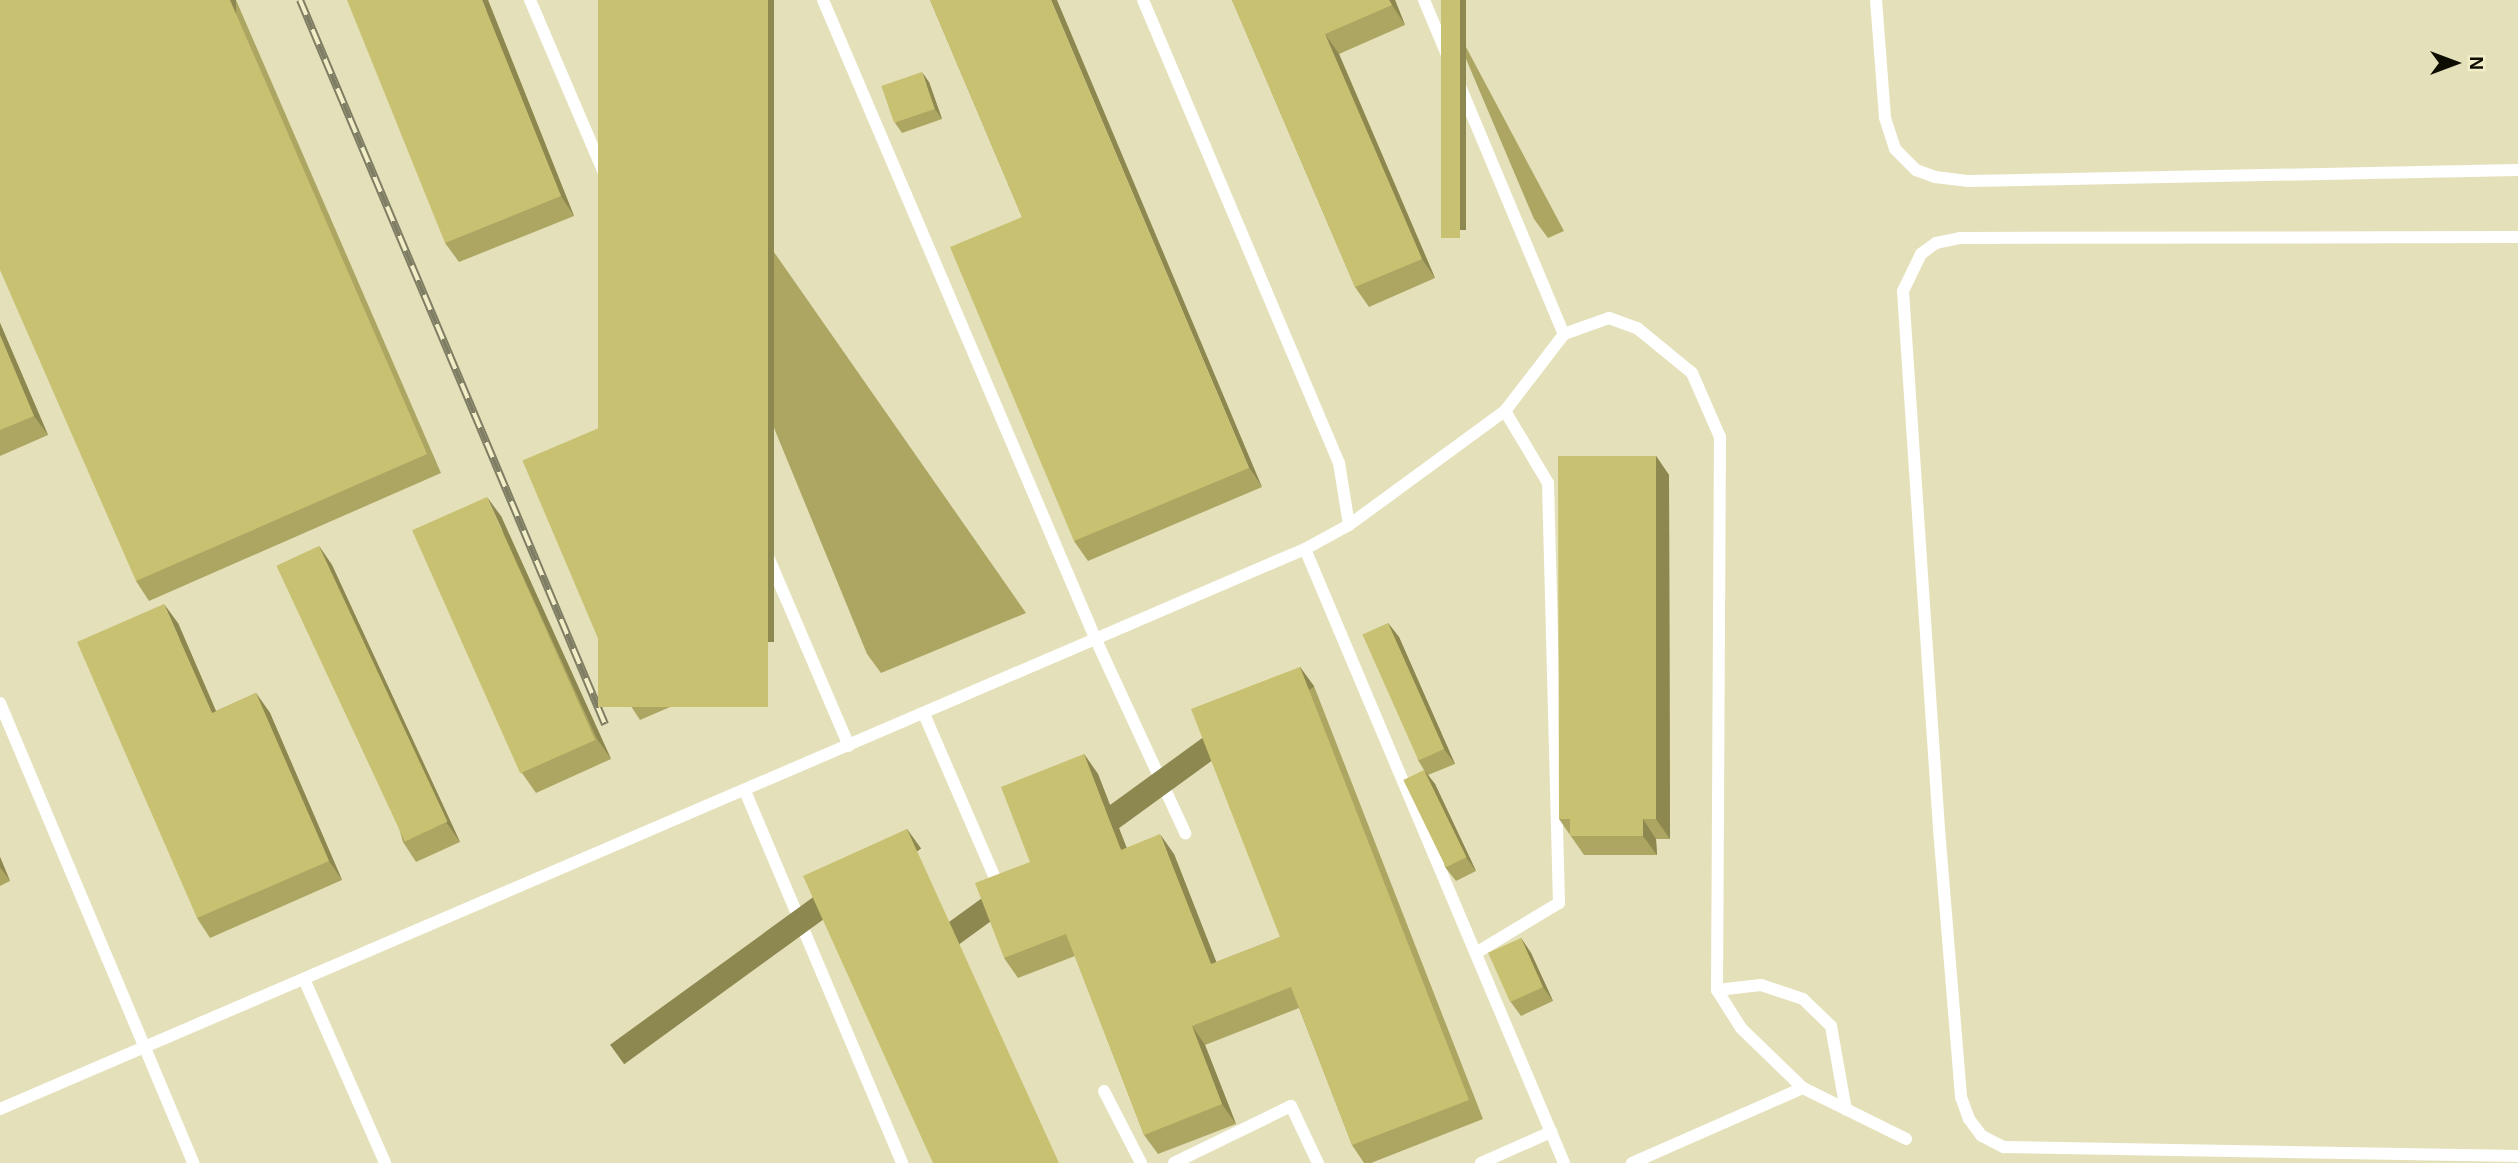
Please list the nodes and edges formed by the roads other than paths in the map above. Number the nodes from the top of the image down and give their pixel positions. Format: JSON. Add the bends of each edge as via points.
{"nodes":[{"id":1,"x":530,"y":0,"type":"edge"},
{"id":2,"x":823,"y":0,"type":"edge"},
{"id":3,"x":1143,"y":0,"type":"edge"},
{"id":4,"x":1424,"y":0,"type":"edge"},
{"id":5,"x":1876,"y":0,"type":"edge"},
{"id":6,"x":2518,"y":170,"type":"edge"},
{"id":7,"x":2518,"y":237,"type":"edge"},
{"id":8,"x":1564,"y":334,"type":"junction"},
{"id":9,"x":1505,"y":411,"type":"junction"},
{"id":10,"x":1349,"y":525,"type":"junction"},
{"id":11,"x":1306,"y":549,"type":"junction"},
{"id":12,"x":1096,"y":640,"type":"junction"},
{"id":13,"x":0,"y":703,"type":"edge"},
{"id":14,"x":924,"y":714,"type":"junction"},
{"id":15,"x":849,"y":746,"type":"junction"},
{"id":16,"x":745,"y":791,"type":"junction"},
{"id":17,"x":1185,"y":833,"type":"dead end"},
{"id":18,"x":997,"y":883,"type":"edge"},
{"id":19,"x":1476,"y":953,"type":"junction"},
{"id":20,"x":304,"y":979,"type":"junction"},
{"id":21,"x":1717,"y":990,"type":"junction"},
{"id":22,"x":144,"y":1047,"type":"junction"},
{"id":23,"x":1803,"y":1088,"type":"junction"},
{"id":24,"x":1104,"y":1091,"type":"dead end"},
{"id":25,"x":0,"y":1109,"type":"edge"},
{"id":26,"x":1846,"y":1110,"type":"junction"},
{"id":27,"x":1551,"y":1132,"type":"junction"},
{"id":28,"x":1906,"y":1139,"type":"dead end"},
{"id":29,"x":2518,"y":1156,"type":"edge"},
{"id":30,"x":193,"y":1163,"type":"edge"},
{"id":31,"x":385,"y":1163,"type":"edge"},
{"id":32,"x":902,"y":1163,"type":"edge"},
{"id":33,"x":1141,"y":1163,"type":"edge"},
{"id":34,"x":1174,"y":1163,"type":"edge"},
{"id":35,"x":1318,"y":1163,"type":"edge"},
{"id":36,"x":1481,"y":1163,"type":"edge"},
{"id":37,"x":1564,"y":1163,"type":"edge"},
{"id":38,"x":1632,"y":1163,"type":"edge"}],
"edges":[{"from":1,"to":15,"type":"lane"},
{"from":2,"to":12,"type":"lane"},
{"from":3,"to":10,"type":"lane","via":[[1339,463]]},
{"from":4,"to":8,"type":"lane"},
{"from":5,"to":6,"type":"lane","via":[[1885,118],[1895,149],[1916,170],[1935,177],[1969,181]]},
{"from":7,"to":29,"type":"lane","via":[[1960,238],[1936,243],[1922,254],[1903,292],[1942,869],[1961,1097],[1969,1119],[1982,1136],[2004,1147]]},
{"from":8,"to":9,"type":"lane"},
{"from":8,"to":21,"type":"lane","via":[[1609,318],[1637,328],[1692,373],[1720,438]]},
{"from":9,"to":10,"type":"lane"},
{"from":9,"to":19,"type":"lane","via":[[1548,483],[1559,903]]},
{"from":10,"to":11,"type":"lane"},
{"from":11,"to":12,"type":"lane"},
{"from":11,"to":19,"type":"lane"},
{"from":12,"to":14,"type":"lane"},
{"from":12,"to":17,"type":"lane"},
{"from":13,"to":22,"type":"lane"},
{"from":14,"to":15,"type":"lane"},
{"from":14,"to":18,"type":"lane"},
{"from":15,"to":16,"type":"lane"},
{"from":16,"to":20,"type":"lane"},
{"from":16,"to":32,"type":"lane"},
{"from":19,"to":27,"type":"lane"},
{"from":20,"to":22,"type":"lane"},
{"from":20,"to":31,"type":"lane"},
{"from":21,"to":23,"type":"lane","via":[[1741,1028]]},
{"from":21,"to":26,"type":"lane","via":[[1761,985],[1803,999],[1831,1026]]},
{"from":22,"to":25,"type":"lane"},
{"from":22,"to":30,"type":"lane"},
{"from":23,"to":26,"type":"lane"},
{"from":23,"to":38,"type":"lane"},
{"from":24,"to":33,"type":"lane"},
{"from":26,"to":28,"type":"lane"},
{"from":27,"to":36,"type":"lane"},
{"from":27,"to":37,"type":"lane"},
{"from":34,"to":35,"type":"lane","via":[[1291,1106]]}]}
